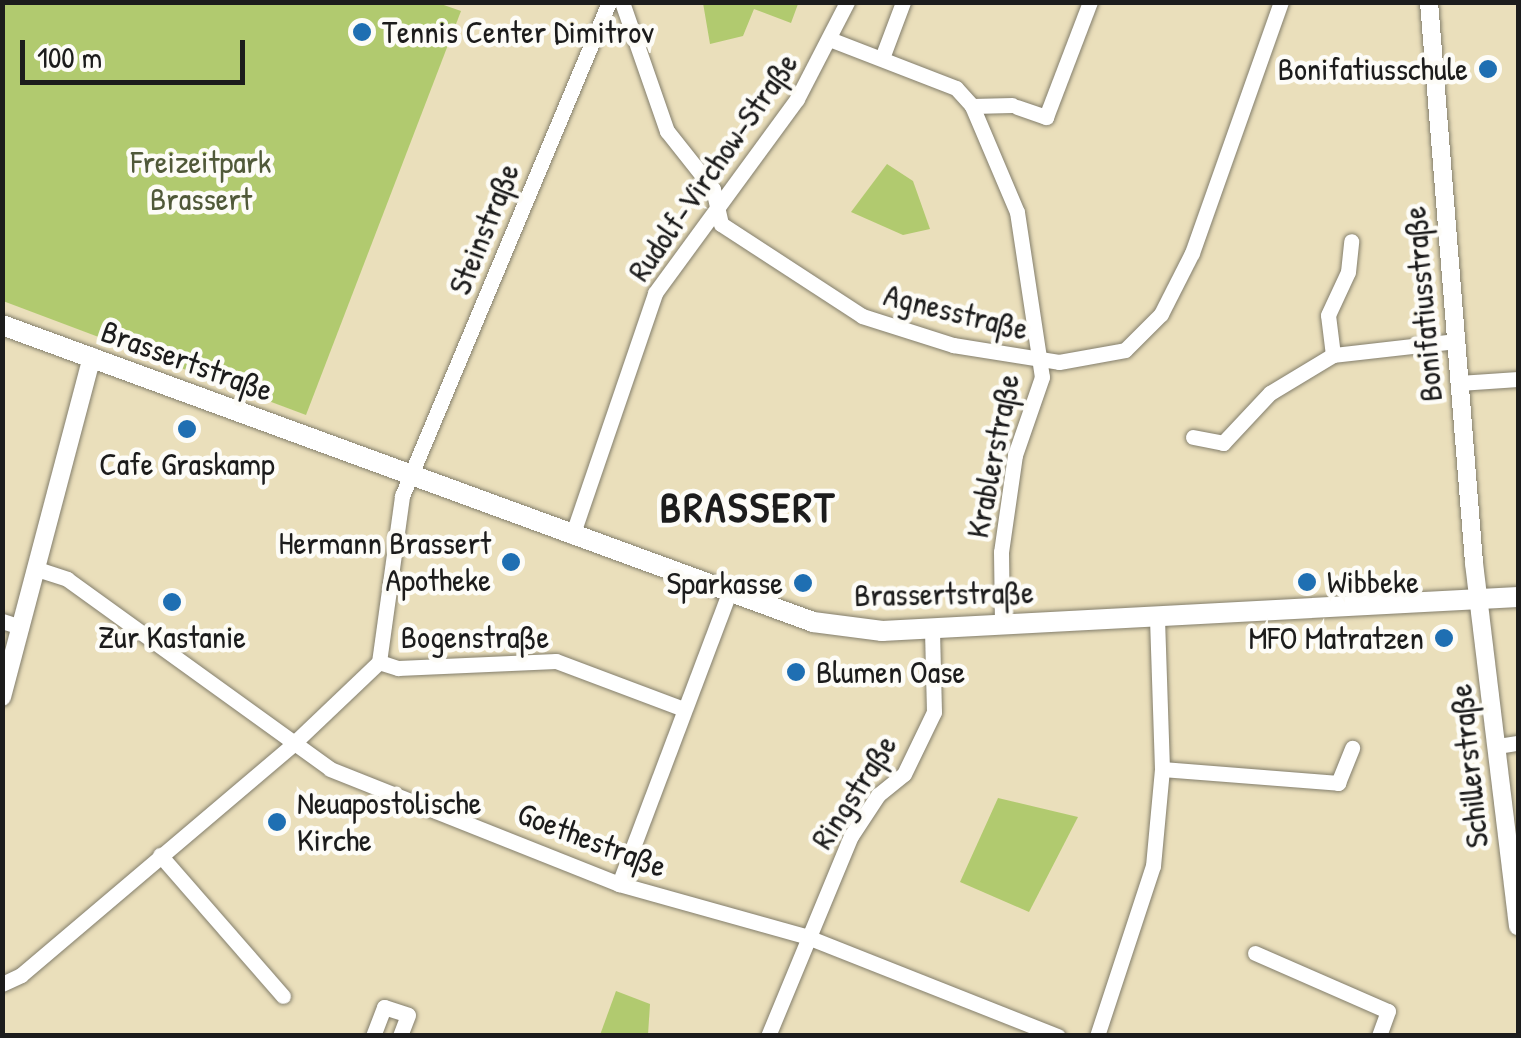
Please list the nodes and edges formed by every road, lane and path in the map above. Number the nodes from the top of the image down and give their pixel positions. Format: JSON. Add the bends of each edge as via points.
{"nodes":[{"id":1,"x":609,"y":2,"type":"edge"},
{"id":2,"x":622,"y":2,"type":"edge"},
{"id":3,"x":846,"y":2,"type":"edge"},
{"id":4,"x":903,"y":2,"type":"edge"},
{"id":5,"x":1090,"y":2,"type":"edge"},
{"id":6,"x":1282,"y":2,"type":"edge"},
{"id":7,"x":1429,"y":2,"type":"edge"},
{"id":8,"x":832,"y":40,"type":"junction"},
{"id":9,"x":882,"y":58,"type":"junction"},
{"id":10,"x":972,"y":106,"type":"junction"},
{"id":11,"x":715,"y":208,"type":"junction"},
{"id":12,"x":1351,"y":241,"type":"dead end"},
{"id":13,"x":2,"y":325,"type":"edge"},
{"id":14,"x":1455,"y":341,"type":"junction"},
{"id":15,"x":1333,"y":356,"type":"junction"},
{"id":16,"x":92,"y":357,"type":"junction"},
{"id":17,"x":1038,"y":361,"type":"junction"},
{"id":18,"x":1518,"y":379,"type":"edge"},
{"id":19,"x":1459,"y":384,"type":"junction"},
{"id":20,"x":1194,"y":438,"type":"dead end"},
{"id":21,"x":411,"y":478,"type":"junction"},
{"id":22,"x":572,"y":536,"type":"junction"},
{"id":23,"x":37,"y":569,"type":"junction"},
{"id":24,"x":729,"y":594,"type":"junction"},
{"id":25,"x":1518,"y":597,"type":"edge"},
{"id":26,"x":1480,"y":599,"type":"junction"},
{"id":27,"x":1157,"y":617,"type":"junction"},
{"id":28,"x":12,"y":624,"type":"edge"},
{"id":29,"x":1002,"y":624,"type":"junction"},
{"id":30,"x":932,"y":628,"type":"junction"},
{"id":31,"x":378,"y":662,"type":"junction"},
{"id":32,"x":2,"y":697,"type":"edge"},
{"id":33,"x":684,"y":710,"type":"junction"},
{"id":34,"x":1518,"y":743,"type":"edge"},
{"id":35,"x":292,"y":744,"type":"junction"},
{"id":36,"x":1498,"y":746,"type":"junction"},
{"id":37,"x":1352,"y":748,"type":"dead end"},
{"id":38,"x":1162,"y":769,"type":"junction"},
{"id":39,"x":160,"y":855,"type":"junction"},
{"id":40,"x":619,"y":884,"type":"junction"},
{"id":41,"x":1518,"y":926,"type":"edge"},
{"id":42,"x":805,"y":936,"type":"junction"},
{"id":43,"x":1255,"y":953,"type":"dead end"},
{"id":44,"x":2,"y":984,"type":"edge"},
{"id":45,"x":282,"y":996,"type":"dead end"},
{"id":46,"x":373,"y":1036,"type":"edge"},
{"id":47,"x":400,"y":1036,"type":"edge"},
{"id":48,"x":768,"y":1036,"type":"edge"},
{"id":49,"x":1058,"y":1036,"type":"edge"},
{"id":50,"x":1097,"y":1036,"type":"edge"},
{"id":51,"x":1379,"y":1036,"type":"edge"}],
"edges":[{"from":1,"to":21,"type":"street","name":"Steinstraße"},
{"from":2,"to":11,"type":"street","name":"Agnesstraße","via":[[667,131],[713,189]]},
{"from":3,"to":8,"type":"street","name":"Rudolf-Virchow-Straße"},
{"from":4,"to":9,"type":"street"},
{"from":5,"to":10,"type":"street","via":[[1046,117],[1015,106]]},
{"from":6,"to":17,"type":"street","name":"Agnesstraße","via":[[1192,253],[1162,314],[1125,350]]},
{"from":7,"to":14,"type":"street","name":"Bonifatiusstraße"},
{"from":8,"to":9,"type":"street"},
{"from":8,"to":11,"type":"street","name":"Rudolf-Virchow-Straße"},
{"from":9,"to":10,"type":"street","via":[[956,88]]},
{"from":10,"to":17,"type":"street","name":"Krablerstraße","via":[[1016,212]]},
{"from":11,"to":17,"type":"street","name":"Agnesstraße","via":[[721,224],[790,275],[862,316],[954,345]]},
{"from":11,"to":22,"type":"street","name":"Rudolf-Virchow-Straße","via":[[655,293]]},
{"from":12,"to":15,"type":"street","via":[[1348,272],[1328,315]]},
{"from":13,"to":16,"type":"main road","name":"Brassertstraße"},
{"from":14,"to":15,"type":"street"},
{"from":14,"to":19,"type":"street","name":"Bonifatiusstraße"},
{"from":15,"to":20,"type":"street","via":[[1270,393],[1230,439],[1214,446]]},
{"from":16,"to":21,"type":"main road","name":"Brassertstraße"},
{"from":16,"to":23,"type":"street"},
{"from":17,"to":29,"type":"street","name":"Krablerstraße","via":[[1042,377],[1015,455],[1007,504]]},
{"from":18,"to":19,"type":"street"},
{"from":19,"to":26,"type":"street","name":"Bonifatiusstraße"},
{"from":21,"to":22,"type":"main road","name":"Brassertstraße"},
{"from":21,"to":31,"type":"street","name":"Bogenstraße","via":[[402,496]]},
{"from":22,"to":24,"type":"main road","name":"Brassertstraße"},
{"from":23,"to":28,"type":"street"},
{"from":23,"to":35,"type":"street","name":"Goethestraße","via":[[68,579]]},
{"from":24,"to":30,"type":"main road","name":"Brassertstraße","via":[[813,622]]},
{"from":24,"to":33,"type":"street"},
{"from":25,"to":26,"type":"main road","name":"Brassertstraße"},
{"from":26,"to":27,"type":"main road","name":"Brassertstraße"},
{"from":26,"to":36,"type":"street","name":"Schillerstraße"},
{"from":27,"to":29,"type":"main road","name":"Brassertstraße"},
{"from":27,"to":38,"type":"street"},
{"from":28,"to":32,"type":"street"},
{"from":29,"to":30,"type":"main road","name":"Brassertstraße"},
{"from":30,"to":42,"type":"street","name":"Ringstraße","via":[[934,712],[904,774],[878,794],[851,836]]},
{"from":31,"to":33,"type":"street","name":"Bogenstraße","via":[[398,668],[556,661]]},
{"from":31,"to":35,"type":"street","name":"Bogenstraße"},
{"from":33,"to":40,"type":"street"},
{"from":34,"to":36,"type":"street"},
{"from":35,"to":39,"type":"street","name":"Bogenstraße"},
{"from":35,"to":40,"type":"street","name":"Goethestraße","via":[[330,769]]},
{"from":36,"to":41,"type":"street","name":"Schillerstraße"},
{"from":37,"to":38,"type":"street","via":[[1338,782]]},
{"from":38,"to":50,"type":"street","via":[[1152,866]]},
{"from":39,"to":44,"type":"street","name":"Bogenstraße","via":[[21,976]]},
{"from":39,"to":45,"type":"street"},
{"from":40,"to":42,"type":"street","name":"Goethestraße"},
{"from":42,"to":48,"type":"street","name":"Ringstraße"},
{"from":42,"to":49,"type":"street","name":"Goethestraße"},
{"from":43,"to":51,"type":"street","via":[[1388,1010]]},
{"from":46,"to":47,"type":"street","via":[[384,1007],[408,1014]]}]}
